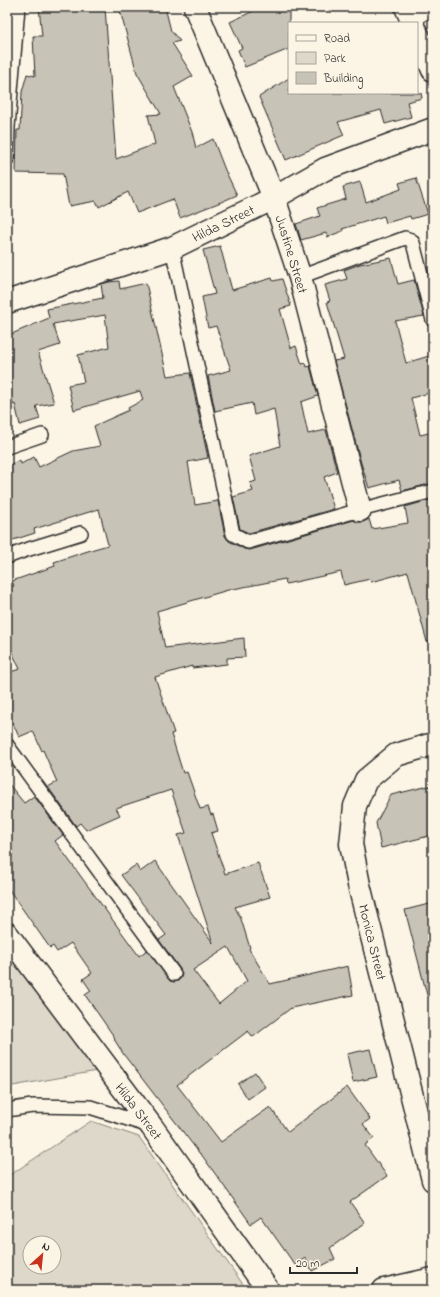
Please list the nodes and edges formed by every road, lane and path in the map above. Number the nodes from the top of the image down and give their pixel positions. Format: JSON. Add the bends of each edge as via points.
{"nodes":[{"id":1,"x":18,"y":7,"type":"edge"},
{"id":2,"x":196,"y":7,"type":"edge"},
{"id":3,"x":418,"y":26,"type":"edge"},
{"id":4,"x":433,"y":70,"type":"edge"},
{"id":5,"x":433,"y":129,"type":"edge"},
{"id":6,"x":7,"y":159,"type":"edge"},
{"id":7,"x":274,"y":198,"type":"junction"},
{"id":8,"x":172,"y":248,"type":"junction"},
{"id":9,"x":300,"y":277,"type":"junction"},
{"id":10,"x":7,"y":302,"type":"edge"},
{"id":11,"x":433,"y":320,"type":"edge"},
{"id":12,"x":42,"y":435,"type":"dead end"},
{"id":13,"x":7,"y":447,"type":"edge"},
{"id":14,"x":433,"y":491,"type":"edge"},
{"id":15,"x":360,"y":510,"type":"junction"},
{"id":16,"x":81,"y":533,"type":"dead end"},
{"id":17,"x":7,"y":557,"type":"edge"},
{"id":18,"x":433,"y":744,"type":"edge"},
{"id":19,"x":7,"y":745,"type":"edge"},
{"id":20,"x":7,"y":934,"type":"edge"},
{"id":21,"x":174,"y":974,"type":"dead end"},
{"id":22,"x":7,"y":1110,"type":"edge"},
{"id":23,"x":152,"y":1127,"type":"junction"},
{"id":24,"x":433,"y":1180,"type":"edge"},
{"id":25,"x":433,"y":1279,"type":"edge"},
{"id":26,"x":268,"y":1290,"type":"edge"},
{"id":27,"x":384,"y":1290,"type":"edge"}],
"edges":[{"from":1,"to":6,"type":"lane"},
{"from":2,"to":7,"type":"street","name":"Justine Street"},
{"from":3,"to":4,"type":"street"},
{"from":5,"to":7,"type":"street","name":"Hilda Street","via":[[325,169]]},
{"from":7,"to":8,"type":"street","name":"Hilda Street"},
{"from":7,"to":9,"type":"street","name":"Justine Street"},
{"from":8,"to":10,"type":"street","name":"Hilda Street"},
{"from":8,"to":15,"type":"lane","via":[[233,534],[248,542]]},
{"from":9,"to":11,"type":"lane","via":[[406,238],[413,243]]},
{"from":9,"to":15,"type":"street","name":"Justine Street"},
{"from":12,"to":13,"type":"lane"},
{"from":14,"to":15,"type":"lane"},
{"from":16,"to":17,"type":"lane"},
{"from":18,"to":24,"type":"street","name":"Monica Street","via":[[396,755],[366,780],[355,806],[351,844]]},
{"from":19,"to":21,"type":"lane"},
{"from":20,"to":23,"type":"street","name":"Hilda Street"},
{"from":22,"to":23,"type":"lane","via":[[32,1106],[90,1107]]},
{"from":23,"to":26,"type":"street","name":"Hilda Street"},
{"from":25,"to":27,"type":"street"}]}
